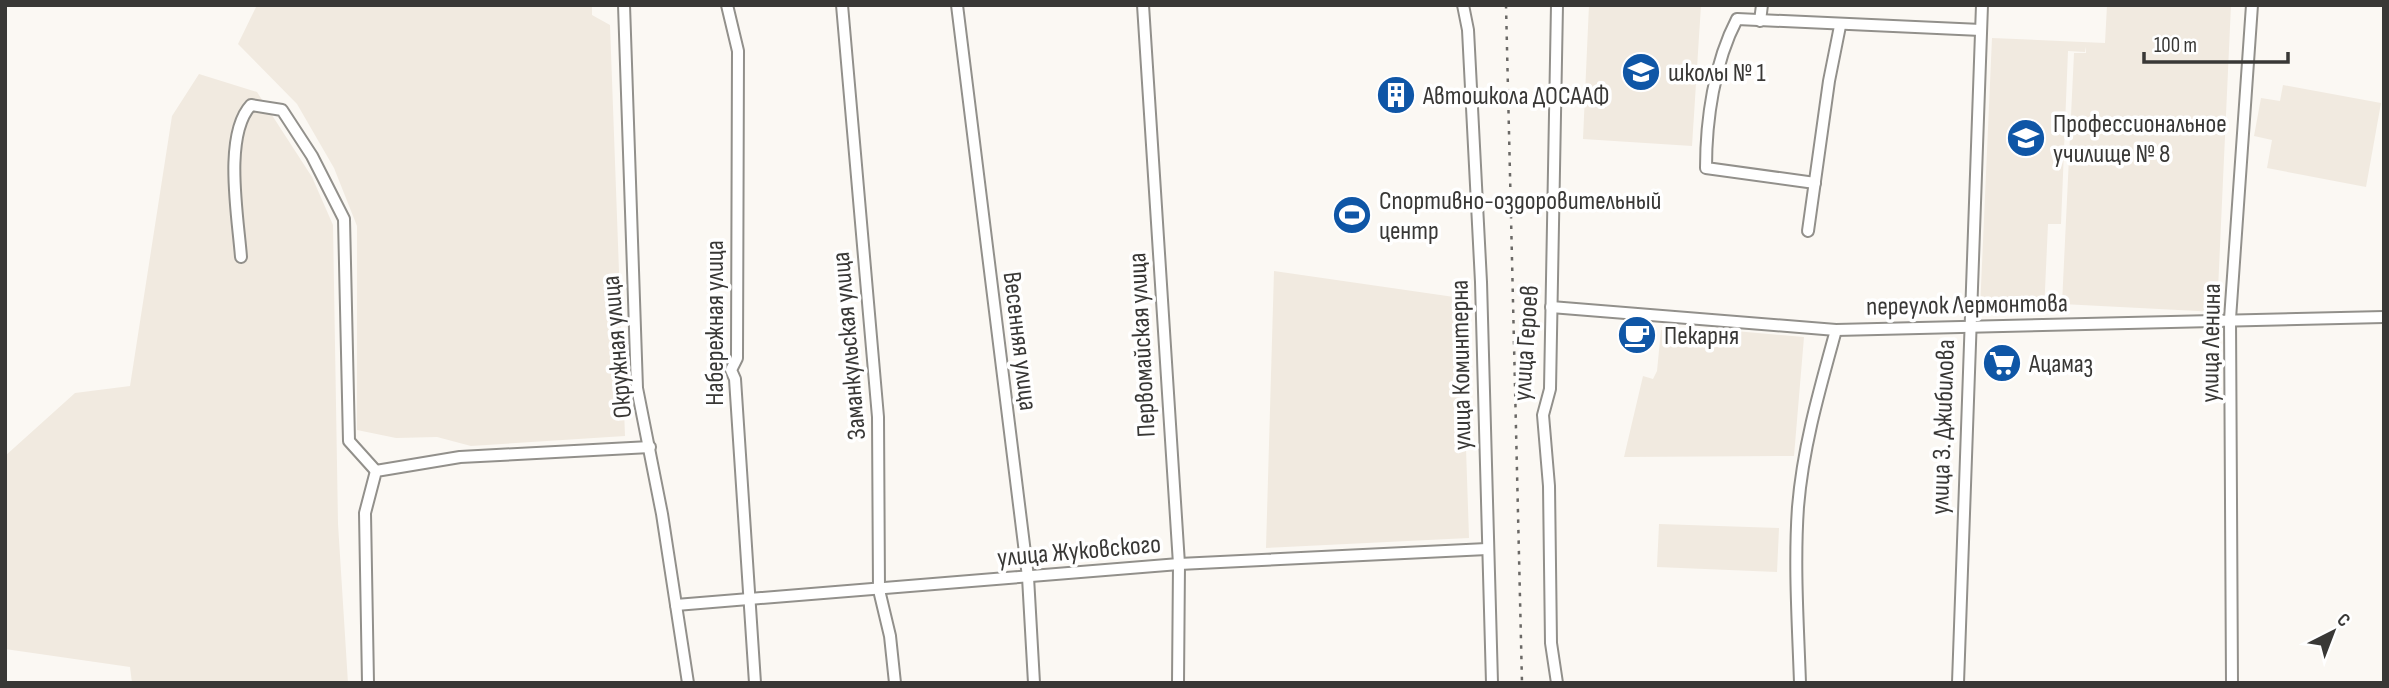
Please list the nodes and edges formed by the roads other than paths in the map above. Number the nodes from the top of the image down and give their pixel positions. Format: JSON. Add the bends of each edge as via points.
{"nodes":[{"id":1,"x":624,"y":5,"type":"edge"},
{"id":2,"x":727,"y":5,"type":"edge"},
{"id":3,"x":842,"y":5,"type":"edge"},
{"id":4,"x":957,"y":5,"type":"edge"},
{"id":5,"x":1143,"y":5,"type":"edge"},
{"id":6,"x":1462,"y":5,"type":"edge"},
{"id":7,"x":1557,"y":5,"type":"edge"},
{"id":8,"x":1762,"y":5,"type":"edge"},
{"id":9,"x":1982,"y":5,"type":"edge"},
{"id":10,"x":2252,"y":5,"type":"edge"},
{"id":11,"x":1760,"y":21,"type":"junction"},
{"id":12,"x":1840,"y":26,"type":"junction"},
{"id":13,"x":1981,"y":30,"type":"junction"},
{"id":14,"x":1815,"y":183,"type":"junction"},
{"id":15,"x":1808,"y":231,"type":"dead end"},
{"id":16,"x":241,"y":257,"type":"dead end"},
{"id":17,"x":1552,"y":307,"type":"junction"},
{"id":18,"x":2384,"y":317,"type":"edge"},
{"id":19,"x":2231,"y":319,"type":"junction"},
{"id":20,"x":1968,"y":329,"type":"junction"},
{"id":21,"x":1836,"y":330,"type":"junction"},
{"id":22,"x":650,"y":447,"type":"junction"},
{"id":23,"x":376,"y":471,"type":"junction"},
{"id":24,"x":1487,"y":549,"type":"junction"},
{"id":25,"x":1179,"y":564,"type":"junction"},
{"id":26,"x":1028,"y":577,"type":"junction"},
{"id":27,"x":879,"y":590,"type":"junction"},
{"id":28,"x":750,"y":600,"type":"junction"},
{"id":29,"x":676,"y":605,"type":"junction"},
{"id":30,"x":368,"y":683,"type":"edge"},
{"id":31,"x":688,"y":683,"type":"edge"},
{"id":32,"x":755,"y":683,"type":"edge"},
{"id":33,"x":895,"y":683,"type":"edge"},
{"id":34,"x":1034,"y":683,"type":"edge"},
{"id":35,"x":1178,"y":683,"type":"edge"},
{"id":36,"x":1492,"y":683,"type":"edge"},
{"id":37,"x":1557,"y":683,"type":"edge"},
{"id":38,"x":1800,"y":683,"type":"edge"},
{"id":39,"x":1958,"y":683,"type":"edge"},
{"id":40,"x":2232,"y":683,"type":"edge"}],
"edges":[{"from":1,"to":22,"type":"street","name":"Окружная улица","via":[[637,388]]},
{"from":2,"to":28,"type":"street","name":"Набережная улица","via":[[737,51],[737,358],[732,370]]},
{"from":3,"to":27,"type":"street","name":"Заманкульская улица","via":[[878,417]]},
{"from":4,"to":26,"type":"street","name":"Весенняя улица"},
{"from":5,"to":25,"type":"street","name":"Первомайская улица"},
{"from":6,"to":24,"type":"street","name":"улица Коминтерна","via":[[1468,30],[1481,282]]},
{"from":7,"to":17,"type":"street","name":"улица Героев"},
{"from":8,"to":11,"type":"street"},
{"from":9,"to":13,"type":"street","name":"улица З. Джибилова"},
{"from":10,"to":19,"type":"street","name":"улица Ленина"},
{"from":11,"to":12,"type":"street"},
{"from":11,"to":14,"type":"street","via":[[1737,19],[1731,30],[1706,136],[1706,168]]},
{"from":12,"to":13,"type":"street"},
{"from":12,"to":14,"type":"street"},
{"from":13,"to":20,"type":"street","name":"улица З. Джибилова"},
{"from":14,"to":15,"type":"street"},
{"from":16,"to":23,"type":"street","via":[[235,152],[241,116],[251,105],[282,110],[344,219],[349,441]]},
{"from":17,"to":21,"type":"street","name":"переулок Лермонтова"},
{"from":17,"to":37,"type":"street","name":"улица Героев","via":[[1550,388],[1543,415],[1549,486],[1551,643]]},
{"from":18,"to":19,"type":"street","name":"переулок Лермонтова"},
{"from":19,"to":20,"type":"street","name":"переулок Лермонтова"},
{"from":19,"to":40,"type":"street","name":"улица Ленина"},
{"from":20,"to":21,"type":"street","name":"переулок Лермонтова"},
{"from":20,"to":39,"type":"street","name":"улица З. Джибилова"},
{"from":21,"to":38,"type":"street","via":[[1815,405],[1798,506]]},
{"from":22,"to":23,"type":"street","via":[[460,457]]},
{"from":22,"to":29,"type":"street","name":"Окружная улица"},
{"from":23,"to":30,"type":"street","via":[[365,513]]},
{"from":24,"to":25,"type":"street","name":"улица Жуковского"},
{"from":24,"to":36,"type":"street","name":"улица Коминтерна"},
{"from":25,"to":26,"type":"street","name":"улица Жуковского"},
{"from":25,"to":35,"type":"street","name":"Первомайская улица"},
{"from":26,"to":27,"type":"street","name":"улица Жуковского"},
{"from":26,"to":34,"type":"street","name":"Весенняя улица"},
{"from":27,"to":28,"type":"street","name":"улица Жуковского"},
{"from":27,"to":33,"type":"street","name":"Заманкульская улица"},
{"from":28,"to":29,"type":"street","name":"улица Жуковского"},
{"from":28,"to":32,"type":"street","name":"Набережная улица"},
{"from":29,"to":31,"type":"street","name":"Окружная улица"}]}
